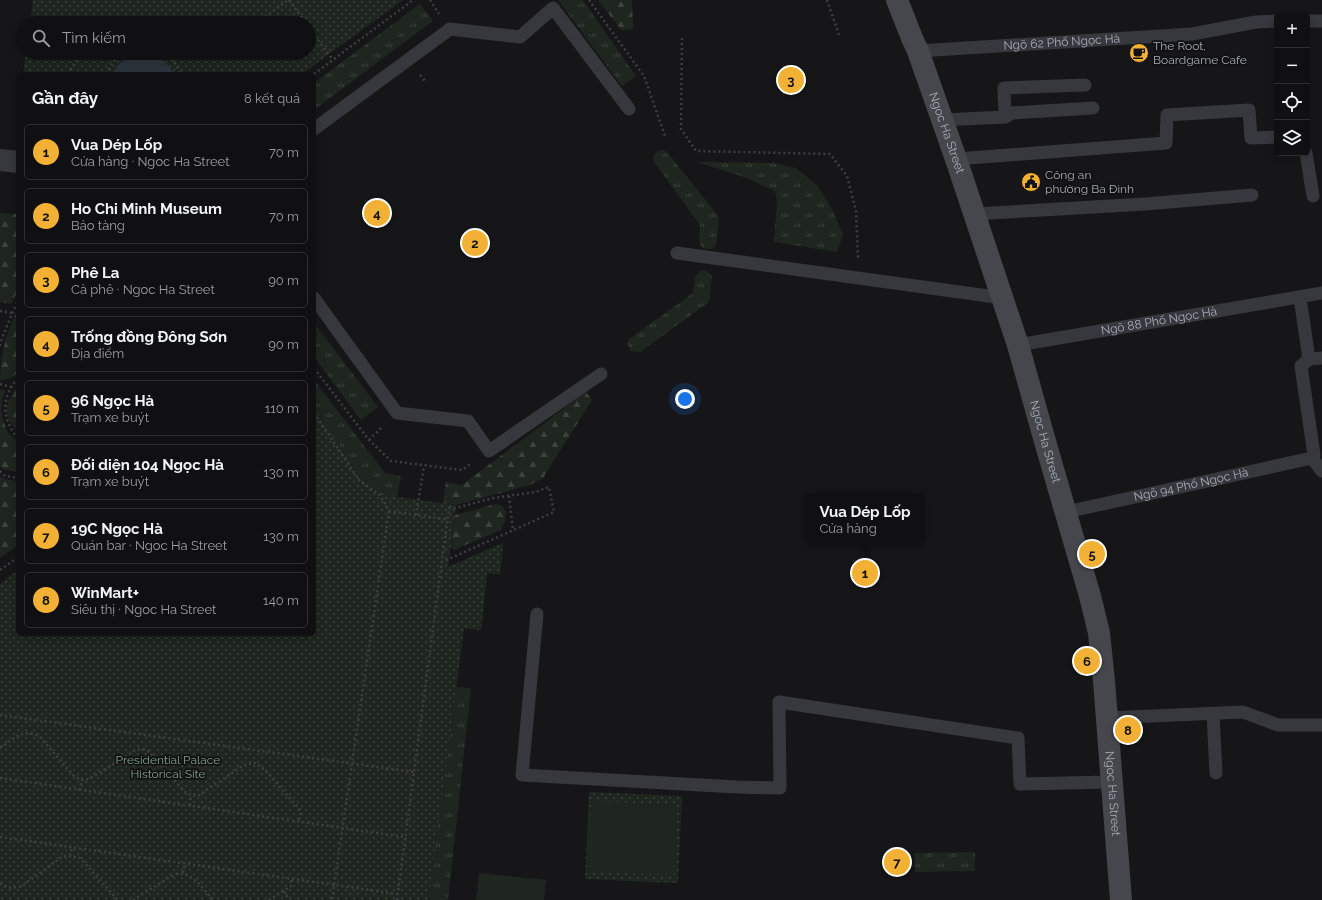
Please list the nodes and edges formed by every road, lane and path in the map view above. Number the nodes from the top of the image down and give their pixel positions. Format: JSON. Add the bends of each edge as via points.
{"nodes":[{"id":1,"x":288,"y":0,"type":"edge"},
{"id":2,"x":414,"y":0,"type":"edge"},
{"id":3,"x":589,"y":0,"type":"edge"},
{"id":4,"x":827,"y":0,"type":"edge"},
{"id":5,"x":897,"y":0,"type":"edge"},
{"id":6,"x":266,"y":16,"type":"edge"},
{"id":7,"x":301,"y":16,"type":"edge"},
{"id":8,"x":1274,"y":21,"type":"edge"},
{"id":9,"x":1310,"y":21,"type":"edge"},
{"id":10,"x":1322,"y":21,"type":"edge"},
{"id":11,"x":316,"y":37,"type":"edge"},
{"id":12,"x":682,"y":38,"type":"dead end"},
{"id":13,"x":840,"y":38,"type":"dead end"},
{"id":14,"x":918,"y":51,"type":"junction"},
{"id":15,"x":76,"y":60,"type":"edge"},
{"id":16,"x":115,"y":60,"type":"edge"},
{"id":17,"x":333,"y":60,"type":"junction"},
{"id":18,"x":173,"y":61,"type":"edge"},
{"id":19,"x":69,"y":72,"type":"edge"},
{"id":20,"x":107,"y":72,"type":"edge"},
{"id":21,"x":180,"y":72,"type":"edge"},
{"id":22,"x":316,"y":73,"type":"edge"},
{"id":23,"x":1085,"y":85,"type":"dead end"},
{"id":24,"x":1093,"y":108,"type":"dead end"},
{"id":25,"x":629,"y":109,"type":"dead end"},
{"id":26,"x":1006,"y":117,"type":"junction"},
{"id":27,"x":942,"y":120,"type":"junction"},
{"id":28,"x":316,"y":128,"type":"edge"},
{"id":29,"x":665,"y":136,"type":"dead end"},
{"id":30,"x":1274,"y":137,"type":"edge"},
{"id":31,"x":1306,"y":156,"type":"edge"},
{"id":32,"x":956,"y":159,"type":"junction"},
{"id":33,"x":0,"y":160,"type":"edge"},
{"id":34,"x":16,"y":162,"type":"edge"},
{"id":35,"x":1252,"y":194,"type":"dead end"},
{"id":36,"x":1313,"y":196,"type":"dead end"},
{"id":37,"x":974,"y":214,"type":"junction"},
{"id":38,"x":677,"y":254,"type":"dead end"},
{"id":39,"x":859,"y":279,"type":"junction"},
{"id":40,"x":1322,"y":293,"type":"edge"},
{"id":41,"x":1003,"y":298,"type":"junction"},
{"id":42,"x":1300,"y":298,"type":"junction"},
{"id":43,"x":316,"y":301,"type":"edge"},
{"id":44,"x":16,"y":304,"type":"edge"},
{"id":45,"x":0,"y":311,"type":"edge"},
{"id":46,"x":12,"y":313,"type":"junction"},
{"id":47,"x":1018,"y":345,"type":"junction"},
{"id":48,"x":0,"y":346,"type":"edge"},
{"id":49,"x":1316,"y":358,"type":"edge"},
{"id":50,"x":316,"y":371,"type":"edge"},
{"id":51,"x":602,"y":374,"type":"dead end"},
{"id":52,"x":16,"y":381,"type":"edge"},
{"id":53,"x":0,"y":384,"type":"edge"},
{"id":54,"x":12,"y":387,"type":"junction"},
{"id":55,"x":316,"y":416,"type":"edge"},
{"id":56,"x":16,"y":436,"type":"edge"},
{"id":57,"x":489,"y":451,"type":"junction"},
{"id":58,"x":1313,"y":457,"type":"junction"},
{"id":59,"x":424,"y":466,"type":"junction"},
{"id":60,"x":0,"y":471,"type":"edge"},
{"id":61,"x":1322,"y":471,"type":"edge"},
{"id":62,"x":16,"y":478,"type":"edge"},
{"id":63,"x":509,"y":496,"type":"junction"},
{"id":64,"x":389,"y":511,"type":"junction"},
{"id":65,"x":1066,"y":512,"type":"junction"},
{"id":66,"x":416,"y":515,"type":"junction"},
{"id":67,"x":448,"y":520,"type":"junction"},
{"id":68,"x":513,"y":530,"type":"junction"},
{"id":69,"x":16,"y":558,"type":"edge"},
{"id":70,"x":442,"y":562,"type":"junction"},
{"id":71,"x":0,"y":570,"type":"edge"},
{"id":72,"x":537,"y":614,"type":"dead end"},
{"id":73,"x":1213,"y":714,"type":"junction"},
{"id":74,"x":0,"y":715,"type":"edge"},
{"id":75,"x":1107,"y":718,"type":"junction"},
{"id":76,"x":1322,"y":725,"type":"edge"},
{"id":77,"x":0,"y":748,"type":"edge"},
{"id":78,"x":352,"y":763,"type":"junction"},
{"id":79,"x":414,"y":772,"type":"junction"},
{"id":80,"x":1216,"y":773,"type":"dead end"},
{"id":81,"x":0,"y":778,"type":"edge"},
{"id":82,"x":82,"y":780,"type":"junction"},
{"id":83,"x":1111,"y":782,"type":"junction"},
{"id":84,"x":80,"y":790,"type":"junction"},
{"id":85,"x":191,"y":795,"type":"junction"},
{"id":86,"x":190,"y":806,"type":"junction"},
{"id":87,"x":299,"y":821,"type":"junction"},
{"id":88,"x":343,"y":828,"type":"junction"},
{"id":89,"x":0,"y":837,"type":"edge"},
{"id":90,"x":405,"y":837,"type":"junction"},
{"id":91,"x":72,"y":848,"type":"junction"},
{"id":92,"x":70,"y":856,"type":"junction"},
{"id":93,"x":185,"y":864,"type":"junction"},
{"id":94,"x":183,"y":873,"type":"junction"},
{"id":95,"x":292,"y":879,"type":"junction"},
{"id":96,"x":0,"y":883,"type":"edge"},
{"id":97,"x":335,"y":885,"type":"junction"},
{"id":98,"x":284,"y":891,"type":"junction"},
{"id":99,"x":398,"y":894,"type":"junction"},
{"id":100,"x":118,"y":900,"type":"edge"},
{"id":101,"x":134,"y":900,"type":"edge"},
{"id":102,"x":213,"y":900,"type":"edge"},
{"id":103,"x":269,"y":900,"type":"edge"},
{"id":104,"x":289,"y":900,"type":"edge"},
{"id":105,"x":332,"y":900,"type":"edge"},
{"id":106,"x":397,"y":900,"type":"edge"},
{"id":107,"x":1121,"y":900,"type":"edge"}],
"edges":[{"from":1,"to":6,"type":"path"},
{"from":1,"to":7,"type":"path"},
{"from":2,"to":17,"type":"path"},
{"from":3,"to":29,"type":"path","via":[[644,76]]},
{"from":4,"to":13,"type":"path"},
{"from":5,"to":14,"type":"street","name":"Ngoc Ha Street"},
{"from":8,"to":14,"type":"lane","name":"Ngõ 62 Phố Ngọc Hà","via":[[1192,34]]},
{"from":9,"to":10,"type":"lane"},
{"from":11,"to":17,"type":"path"},
{"from":12,"to":39,"type":"path","via":[[681,129],[696,151],[830,154],[847,176],[856,211]]},
{"from":14,"to":27,"type":"street","name":"Ngoc Ha Street"},
{"from":15,"to":19,"type":"path"},
{"from":16,"to":20,"type":"path"},
{"from":17,"to":22,"type":"path"},
{"from":18,"to":21,"type":"path"},
{"from":23,"to":26,"type":"lane","via":[[1004,88]]},
{"from":24,"to":26,"type":"lane","via":[[1012,113]]},
{"from":25,"to":28,"type":"lane","via":[[553,8],[520,37],[450,29]]},
{"from":26,"to":27,"type":"lane"},
{"from":27,"to":32,"type":"street","name":"Ngoc Ha Street"},
{"from":30,"to":32,"type":"lane","via":[[1251,138],[1249,110],[1166,115],[1166,143]]},
{"from":31,"to":36,"type":"lane"},
{"from":32,"to":37,"type":"street","name":"Ngoc Ha Street"},
{"from":33,"to":34,"type":"street"},
{"from":35,"to":37,"type":"lane","via":[[1145,204]]},
{"from":37,"to":41,"type":"street","name":"Ngoc Ha Street"},
{"from":38,"to":39,"type":"lane"},
{"from":39,"to":41,"type":"lane"},
{"from":40,"to":42,"type":"lane"},
{"from":41,"to":47,"type":"street","name":"Ngoc Ha Street"},
{"from":42,"to":47,"type":"lane","name":"Ngõ 88 Phố Ngọc Hà"},
{"from":42,"to":49,"type":"lane"},
{"from":43,"to":57,"type":"lane","via":[[397,413],[468,421]]},
{"from":44,"to":46,"type":"path"},
{"from":45,"to":46,"type":"path"},
{"from":46,"to":48,"type":"path"},
{"from":47,"to":65,"type":"street","name":"Ngoc Ha Street"},
{"from":49,"to":58,"type":"lane","via":[[1301,366]]},
{"from":50,"to":59,"type":"path","via":[[369,440],[391,461]]},
{"from":51,"to":57,"type":"lane"},
{"from":52,"to":54,"type":"path"},
{"from":53,"to":54,"type":"path"},
{"from":54,"to":56,"type":"path","via":[[7,395],[4,411]]},
{"from":55,"to":64,"type":"path","via":[[359,480],[380,495]]},
{"from":57,"to":59,"type":"path","via":[[462,470]]},
{"from":58,"to":61,"type":"lane"},
{"from":58,"to":65,"type":"lane","name":"Ngõ 94 Phố Ngọc Hà"},
{"from":59,"to":66,"type":"path"},
{"from":60,"to":62,"type":"path","via":[[6,476]]},
{"from":63,"to":67,"type":"path","via":[[449,508]]},
{"from":63,"to":68,"type":"path"},
{"from":63,"to":68,"type":"path","via":[[536,492],[549,486],[554,512]]},
{"from":64,"to":66,"type":"path"},
{"from":64,"to":78,"type":"path"},
{"from":65,"to":75,"type":"street","name":"Ngoc Ha Street","via":[[1099,633]]},
{"from":66,"to":67,"type":"path"},
{"from":67,"to":70,"type":"path"},
{"from":68,"to":70,"type":"path"},
{"from":69,"to":71,"type":"path"},
{"from":70,"to":79,"type":"path"},
{"from":72,"to":83,"type":"lane","via":[[522,775],[780,788],[779,702],[1018,738],[1020,784]]},
{"from":73,"to":75,"type":"lane"},
{"from":73,"to":76,"type":"lane","via":[[1243,712],[1278,725]]},
{"from":73,"to":80,"type":"lane"},
{"from":74,"to":78,"type":"path"},
{"from":75,"to":83,"type":"street","name":"Ngoc Ha Street"},
{"from":77,"to":82,"type":"path","via":[[24,732],[31,732],[39,736],[75,777]]},
{"from":78,"to":79,"type":"path"},
{"from":78,"to":88,"type":"path"},
{"from":79,"to":90,"type":"path"},
{"from":81,"to":84,"type":"path"},
{"from":82,"to":84,"type":"path"},
{"from":82,"to":85,"type":"path","via":[[89,779],[136,750],[143,749],[147,750],[185,792]]},
{"from":83,"to":107,"type":"street","name":"Ngoc Ha Street"},
{"from":84,"to":86,"type":"path"},
{"from":85,"to":86,"type":"path"},
{"from":85,"to":87,"type":"path","via":[[198,796],[244,765],[255,763],[265,770],[301,811]]},
{"from":86,"to":87,"type":"path"},
{"from":87,"to":88,"type":"path"},
{"from":88,"to":90,"type":"path"},
{"from":88,"to":97,"type":"path"},
{"from":89,"to":91,"type":"path"},
{"from":90,"to":99,"type":"path"},
{"from":91,"to":92,"type":"path"},
{"from":91,"to":93,"type":"path"},
{"from":92,"to":96,"type":"path","via":[[63,856],[22,886],[4,887]]},
{"from":92,"to":100,"type":"path","via":[[80,858]]},
{"from":93,"to":94,"type":"path"},
{"from":93,"to":95,"type":"path"},
{"from":94,"to":101,"type":"path","via":[[175,874]]},
{"from":94,"to":102,"type":"path","via":[[192,877]]},
{"from":95,"to":97,"type":"path"},
{"from":95,"to":98,"type":"path","via":[[291,886]]},
{"from":97,"to":99,"type":"path"},
{"from":97,"to":105,"type":"path"},
{"from":98,"to":103,"type":"path"},
{"from":98,"to":104,"type":"path"},
{"from":99,"to":106,"type":"path"}]}
